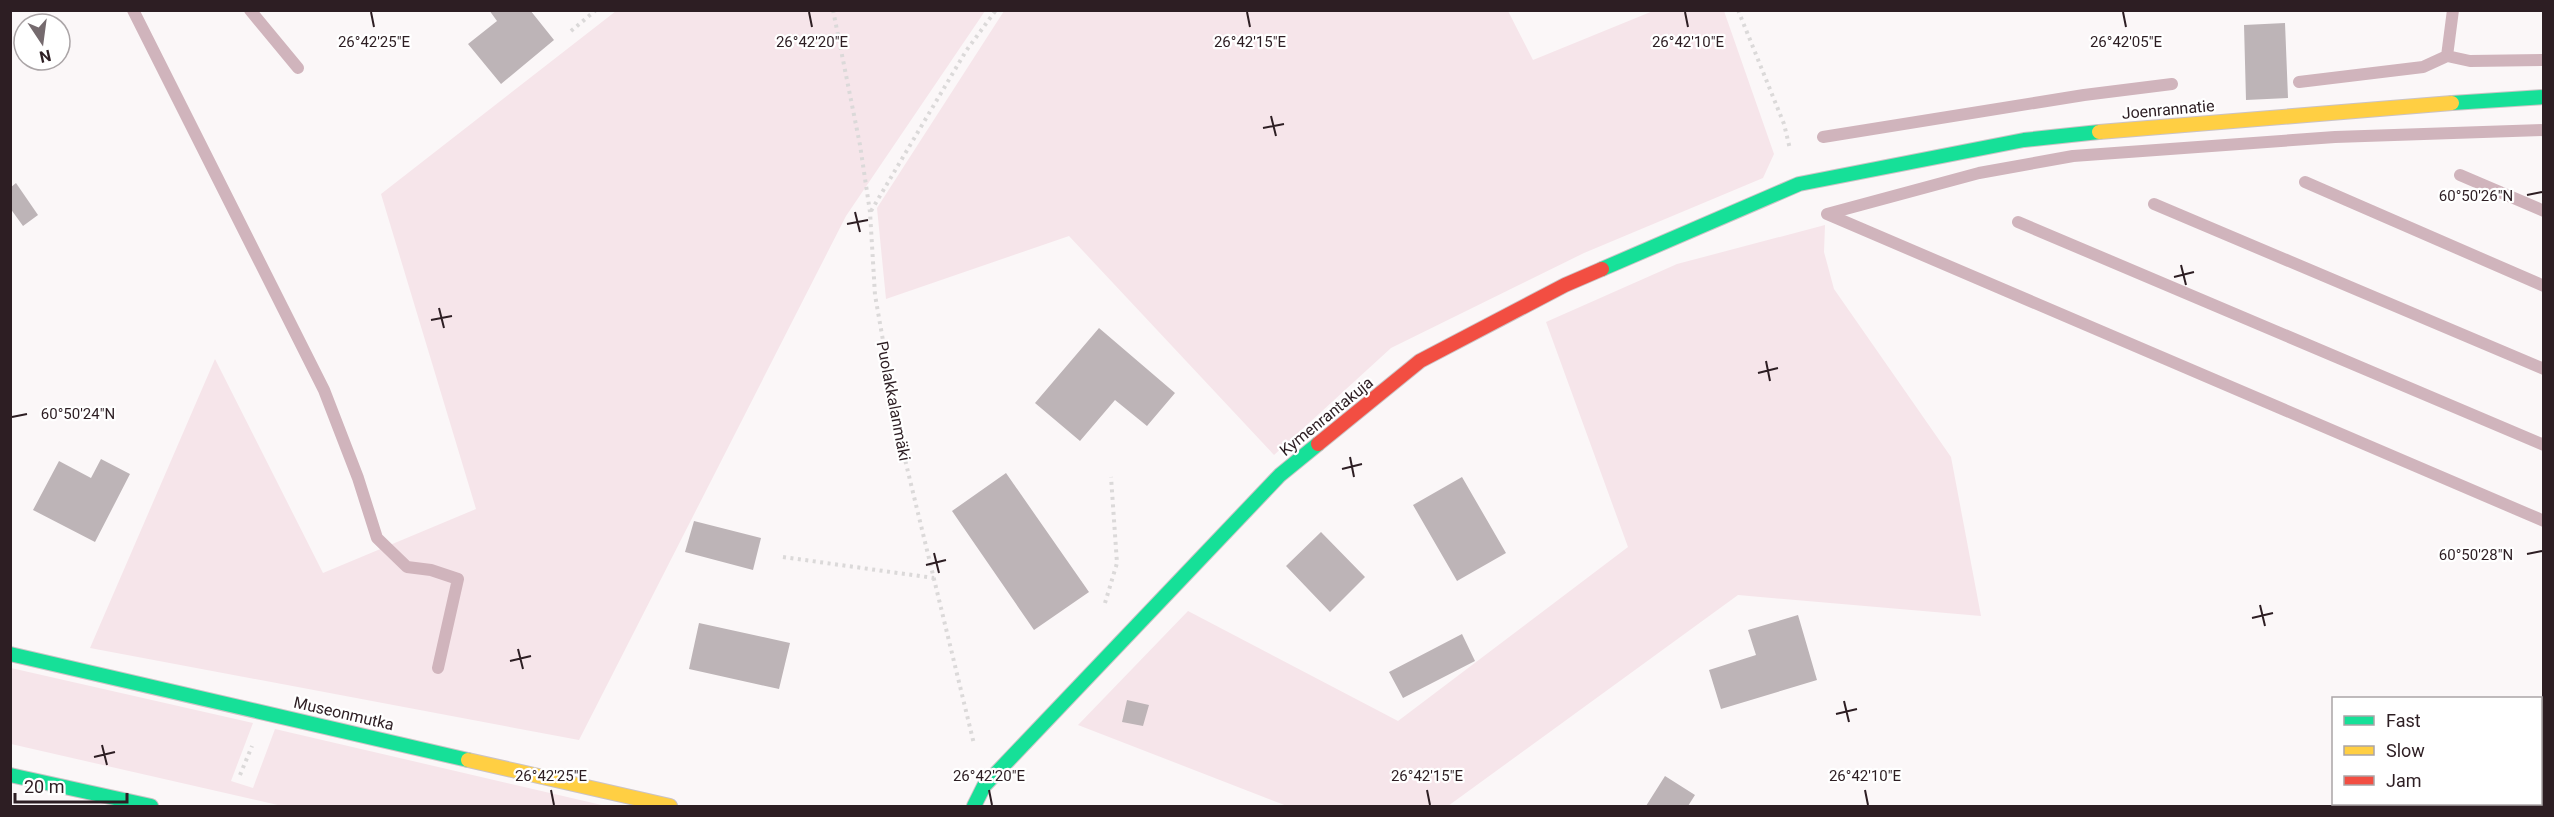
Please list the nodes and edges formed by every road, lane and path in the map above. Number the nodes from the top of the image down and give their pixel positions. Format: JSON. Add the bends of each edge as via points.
{"nodes":[{"id":1,"x":597,"y":10,"type":"edge"},
{"id":2,"x":833,"y":10,"type":"edge"},
{"id":3,"x":996,"y":10,"type":"edge"},
{"id":4,"x":1738,"y":10,"type":"edge"},
{"id":5,"x":571,"y":31,"type":"dead end"},
{"id":6,"x":2544,"y":97,"type":"edge"},
{"id":7,"x":1798,"y":184,"type":"junction"},
{"id":8,"x":870,"y":212,"type":"junction"},
{"id":9,"x":1111,"y":477,"type":"dead end"},
{"id":10,"x":783,"y":557,"type":"dead end"},
{"id":11,"x":933,"y":578,"type":"junction"},
{"id":12,"x":1101,"y":608,"type":"dead end"},
{"id":13,"x":10,"y":654,"type":"edge"},
{"id":14,"x":10,"y":775,"type":"edge"},
{"id":15,"x":984,"y":786,"type":"junction"},
{"id":16,"x":152,"y":807,"type":"edge"},
{"id":17,"x":670,"y":807,"type":"edge"},
{"id":18,"x":974,"y":807,"type":"edge"}],
"edges":[{"from":1,"to":5,"type":"path"},
{"from":2,"to":8,"type":"path","name":"Puolakkalanmäki"},
{"from":3,"to":8,"type":"path","via":[[966,51]]},
{"from":4,"to":7,"type":"path","via":[[1784,124]]},
{"from":6,"to":7,"type":"street","name":"Joenrannatie","via":[[2361,109],[2024,140]]},
{"from":7,"to":15,"type":"street","name":"Kymenrantakuja","via":[[1565,285],[1420,361],[1280,475]]},
{"from":8,"to":11,"type":"path","name":"Puolakkalanmäki","via":[[875,295],[901,443]]},
{"from":9,"to":12,"type":"path","via":[[1117,562],[1107,600]]},
{"from":10,"to":11,"type":"path"},
{"from":11,"to":15,"type":"path","name":"Puolakkalanmäki"},
{"from":13,"to":17,"type":"street","name":"Museonmutka"},
{"from":14,"to":16,"type":"street"},
{"from":15,"to":18,"type":"street","name":"Kymenrantakuja"}]}
